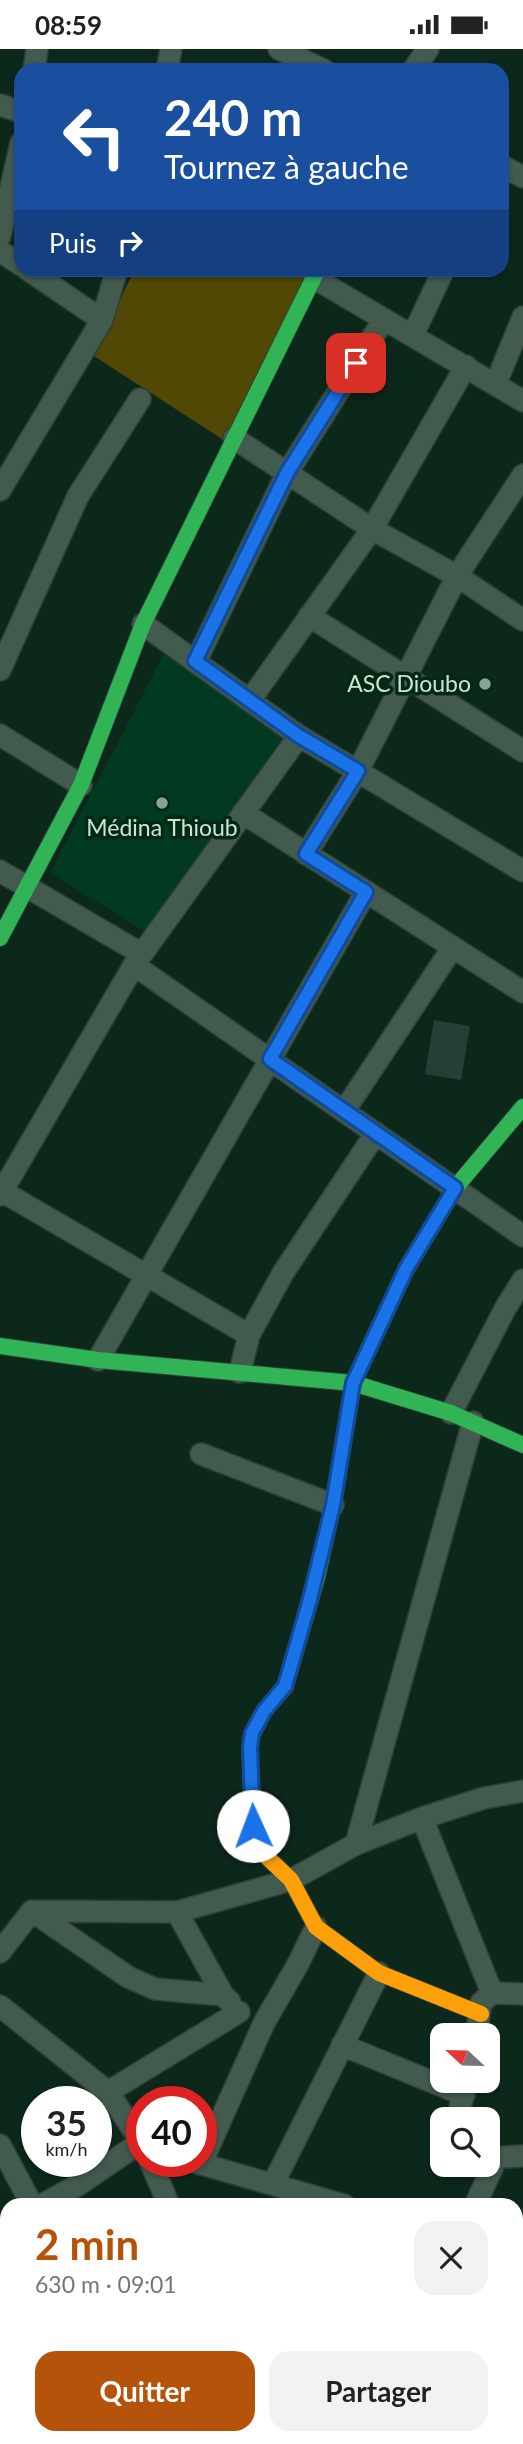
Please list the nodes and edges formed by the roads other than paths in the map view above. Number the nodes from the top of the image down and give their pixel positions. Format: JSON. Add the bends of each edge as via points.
{"nodes":[{"id":1,"x":279,"y":49,"type":"edge"},
{"id":2,"x":312,"y":62,"type":"edge"},
{"id":3,"x":14,"y":174,"type":"edge"},
{"id":4,"x":0,"y":236,"type":"edge"},
{"id":5,"x":39,"y":277,"type":"edge"},
{"id":6,"x":115,"y":277,"type":"edge"},
{"id":7,"x":314,"y":277,"type":"edge"},
{"id":8,"x":321,"y":277,"type":"edge"},
{"id":9,"x":440,"y":277,"type":"edge"},
{"id":10,"x":523,"y":317,"type":"edge"},
{"id":11,"x":384,"y":319,"type":"junction"},
{"id":12,"x":102,"y":320,"type":"junction"},
{"id":13,"x":413,"y":335,"type":"junction"},
{"id":14,"x":466,"y":366,"type":"junction"},
{"id":15,"x":496,"y":383,"type":"junction"},
{"id":16,"x":140,"y":399,"type":"dead end"},
{"id":17,"x":523,"y":401,"type":"edge"},
{"id":18,"x":234,"y":438,"type":"junction"},
{"id":19,"x":287,"y":473,"type":"junction"},
{"id":20,"x":523,"y":475,"type":"edge"},
{"id":21,"x":0,"y":490,"type":"edge"},
{"id":22,"x":372,"y":529,"type":"junction"},
{"id":23,"x":457,"y":576,"type":"junction"},
{"id":24,"x":309,"y":616,"type":"junction"},
{"id":25,"x":523,"y":620,"type":"edge"},
{"id":26,"x":143,"y":624,"type":"junction"},
{"id":27,"x":195,"y":661,"type":"junction"},
{"id":28,"x":0,"y":670,"type":"edge"},
{"id":29,"x":405,"y":677,"type":"junction"},
{"id":30,"x":250,"y":700,"type":"junction"},
{"id":31,"x":0,"y":735,"type":"edge"},
{"id":32,"x":299,"y":736,"type":"junction"},
{"id":33,"x":523,"y":751,"type":"edge"},
{"id":34,"x":358,"y":771,"type":"junction"},
{"id":35,"x":81,"y":785,"type":"junction"},
{"id":36,"x":243,"y":813,"type":"junction"},
{"id":37,"x":306,"y":854,"type":"junction"},
{"id":38,"x":0,"y":871,"type":"edge"},
{"id":39,"x":523,"y":871,"type":"edge"},
{"id":40,"x":27,"y":887,"type":"junction"},
{"id":41,"x":366,"y":892,"type":"junction"},
{"id":42,"x":0,"y":938,"type":"edge"},
{"id":43,"x":453,"y":947,"type":"junction"},
{"id":44,"x":138,"y":959,"type":"junction"},
{"id":45,"x":523,"y":992,"type":"edge"},
{"id":46,"x":270,"y":1059,"type":"junction"},
{"id":47,"x":523,"y":1107,"type":"edge"},
{"id":48,"x":344,"y":1111,"type":"junction"},
{"id":49,"x":376,"y":1133,"type":"junction"},
{"id":50,"x":455,"y":1188,"type":"junction"},
{"id":51,"x":1,"y":1192,"type":"edge"},
{"id":52,"x":523,"y":1236,"type":"edge"},
{"id":53,"x":146,"y":1277,"type":"junction"},
{"id":54,"x":523,"y":1280,"type":"edge"},
{"id":55,"x":249,"y":1335,"type":"junction"},
{"id":56,"x":0,"y":1346,"type":"edge"},
{"id":57,"x":98,"y":1360,"type":"junction"},
{"id":58,"x":240,"y":1372,"type":"junction"},
{"id":59,"x":353,"y":1383,"type":"junction"},
{"id":60,"x":452,"y":1413,"type":"junction"},
{"id":61,"x":473,"y":1422,"type":"junction"},
{"id":62,"x":523,"y":1445,"type":"edge"},
{"id":63,"x":201,"y":1454,"type":"dead end"},
{"id":64,"x":333,"y":1505,"type":"junction"},
{"id":65,"x":523,"y":1791,"type":"edge"},
{"id":66,"x":422,"y":1818,"type":"junction"},
{"id":67,"x":356,"y":1844,"type":"junction"},
{"id":68,"x":291,"y":1880,"type":"junction"},
{"id":69,"x":32,"y":1911,"type":"junction"},
{"id":70,"x":177,"y":1912,"type":"junction"},
{"id":71,"x":316,"y":1927,"type":"junction"},
{"id":72,"x":0,"y":1952,"type":"edge"},
{"id":73,"x":379,"y":1973,"type":"junction"},
{"id":74,"x":492,"y":1993,"type":"junction"},
{"id":75,"x":523,"y":1994,"type":"edge"},
{"id":76,"x":223,"y":1995,"type":"junction"},
{"id":77,"x":0,"y":2006,"type":"edge"},
{"id":78,"x":239,"y":2012,"type":"junction"},
{"id":79,"x":481,"y":2014,"type":"junction"},
{"id":80,"x":264,"y":2023,"type":"junction"},
{"id":81,"x":479,"y":2023,"type":"edge"},
{"id":82,"x":342,"y":2045,"type":"junction"},
{"id":83,"x":430,"y":2076,"type":"edge"},
{"id":84,"x":100,"y":2086,"type":"edge"},
{"id":85,"x":112,"y":2090,"type":"edge"},
{"id":86,"x":112,"y":2098,"type":"edge"},
{"id":87,"x":126,"y":2120,"type":"edge"},
{"id":88,"x":217,"y":2120,"type":"edge"},
{"id":89,"x":0,"y":2145,"type":"edge"},
{"id":90,"x":126,"y":2153,"type":"edge"},
{"id":91,"x":523,"y":2156,"type":"edge"},
{"id":92,"x":500,"y":2158,"type":"edge"},
{"id":93,"x":217,"y":2169,"type":"edge"},
{"id":94,"x":157,"y":2177,"type":"edge"},
{"id":95,"x":486,"y":2177,"type":"edge"},
{"id":96,"x":272,"y":2185,"type":"junction"},
{"id":97,"x":28,"y":2198,"type":"edge"},
{"id":98,"x":55,"y":2198,"type":"edge"},
{"id":99,"x":166,"y":2198,"type":"edge"},
{"id":100,"x":316,"y":2198,"type":"edge"},
{"id":101,"x":478,"y":2198,"type":"edge"}],
"edges":[{"from":1,"to":2,"type":"street"},
{"from":3,"to":4,"type":"street"},
{"from":5,"to":12,"type":"street"},
{"from":6,"to":12,"type":"street"},
{"from":7,"to":18,"type":"street"},
{"from":8,"to":11,"type":"street"},
{"from":9,"to":13,"type":"street"},
{"from":10,"to":15,"type":"street"},
{"from":11,"to":13,"type":"street"},
{"from":11,"to":19,"type":"street"},
{"from":12,"to":21,"type":"street"},
{"from":13,"to":14,"type":"street"},
{"from":14,"to":15,"type":"street"},
{"from":14,"to":22,"type":"street"},
{"from":15,"to":17,"type":"street"},
{"from":16,"to":28,"type":"street","via":[[78,496]]},
{"from":18,"to":19,"type":"street"},
{"from":18,"to":26,"type":"street"},
{"from":19,"to":22,"type":"street"},
{"from":19,"to":27,"type":"street"},
{"from":20,"to":23,"type":"street"},
{"from":22,"to":23,"type":"street"},
{"from":22,"to":24,"type":"street"},
{"from":23,"to":25,"type":"street"},
{"from":23,"to":29,"type":"street"},
{"from":24,"to":29,"type":"street"},
{"from":24,"to":30,"type":"street"},
{"from":26,"to":27,"type":"street"},
{"from":26,"to":35,"type":"street"},
{"from":27,"to":30,"type":"street"},
{"from":29,"to":33,"type":"street"},
{"from":29,"to":34,"type":"street"},
{"from":30,"to":32,"type":"street"},
{"from":31,"to":35,"type":"street"},
{"from":32,"to":34,"type":"street"},
{"from":32,"to":36,"type":"street"},
{"from":34,"to":37,"type":"street"},
{"from":34,"to":39,"type":"street"},
{"from":35,"to":40,"type":"street"},
{"from":36,"to":37,"type":"street"},
{"from":36,"to":44,"type":"street"},
{"from":37,"to":41,"type":"street"},
{"from":38,"to":40,"type":"street"},
{"from":40,"to":42,"type":"street"},
{"from":40,"to":44,"type":"street"},
{"from":41,"to":43,"type":"street"},
{"from":41,"to":46,"type":"street"},
{"from":43,"to":45,"type":"street"},
{"from":43,"to":48,"type":"street"},
{"from":44,"to":46,"type":"street"},
{"from":44,"to":51,"type":"street"},
{"from":46,"to":48,"type":"street"},
{"from":46,"to":53,"type":"street"},
{"from":47,"to":50,"type":"street"},
{"from":48,"to":49,"type":"street"},
{"from":49,"to":50,"type":"street"},
{"from":49,"to":55,"type":"street","via":[[283,1273]]},
{"from":50,"to":52,"type":"street"},
{"from":50,"to":59,"type":"street","via":[[406,1269]]},
{"from":51,"to":53,"type":"street"},
{"from":53,"to":55,"type":"street"},
{"from":53,"to":57,"type":"street"},
{"from":54,"to":60,"type":"street"},
{"from":55,"to":58,"type":"street"},
{"from":56,"to":57,"type":"street"},
{"from":57,"to":58,"type":"street"},
{"from":58,"to":59,"type":"street"},
{"from":59,"to":60,"type":"street"},
{"from":59,"to":64,"type":"street"},
{"from":60,"to":61,"type":"street"},
{"from":61,"to":62,"type":"street"},
{"from":61,"to":67,"type":"street"},
{"from":63,"to":64,"type":"street"},
{"from":64,"to":68,"type":"street","via":[[285,1686],[264,1711],[250,1748],[253,1826],[267,1857]]},
{"from":65,"to":66,"type":"street"},
{"from":66,"to":67,"type":"street"},
{"from":66,"to":74,"type":"street"},
{"from":67,"to":68,"type":"street"},
{"from":68,"to":70,"type":"street"},
{"from":68,"to":71,"type":"street"},
{"from":69,"to":70,"type":"street"},
{"from":69,"to":72,"type":"street"},
{"from":69,"to":76,"type":"street","via":[[128,1977],[155,1989]]},
{"from":70,"to":76,"type":"street"},
{"from":71,"to":73,"type":"street"},
{"from":71,"to":80,"type":"street"},
{"from":73,"to":79,"type":"street"},
{"from":73,"to":82,"type":"street"},
{"from":74,"to":75,"type":"street"},
{"from":74,"to":79,"type":"street","via":[[481,2003]]},
{"from":76,"to":78,"type":"street"},
{"from":77,"to":84,"type":"street"},
{"from":78,"to":80,"type":"street"},
{"from":78,"to":85,"type":"street"},
{"from":79,"to":81,"type":"street"},
{"from":80,"to":88,"type":"street"},
{"from":82,"to":83,"type":"street"},
{"from":82,"to":96,"type":"street"},
{"from":86,"to":87,"type":"street"},
{"from":89,"to":97,"type":"street"},
{"from":90,"to":98,"type":"street"},
{"from":91,"to":92,"type":"street"},
{"from":93,"to":96,"type":"street"},
{"from":94,"to":99,"type":"street"},
{"from":95,"to":101,"type":"street"},
{"from":96,"to":100,"type":"street"}]}
